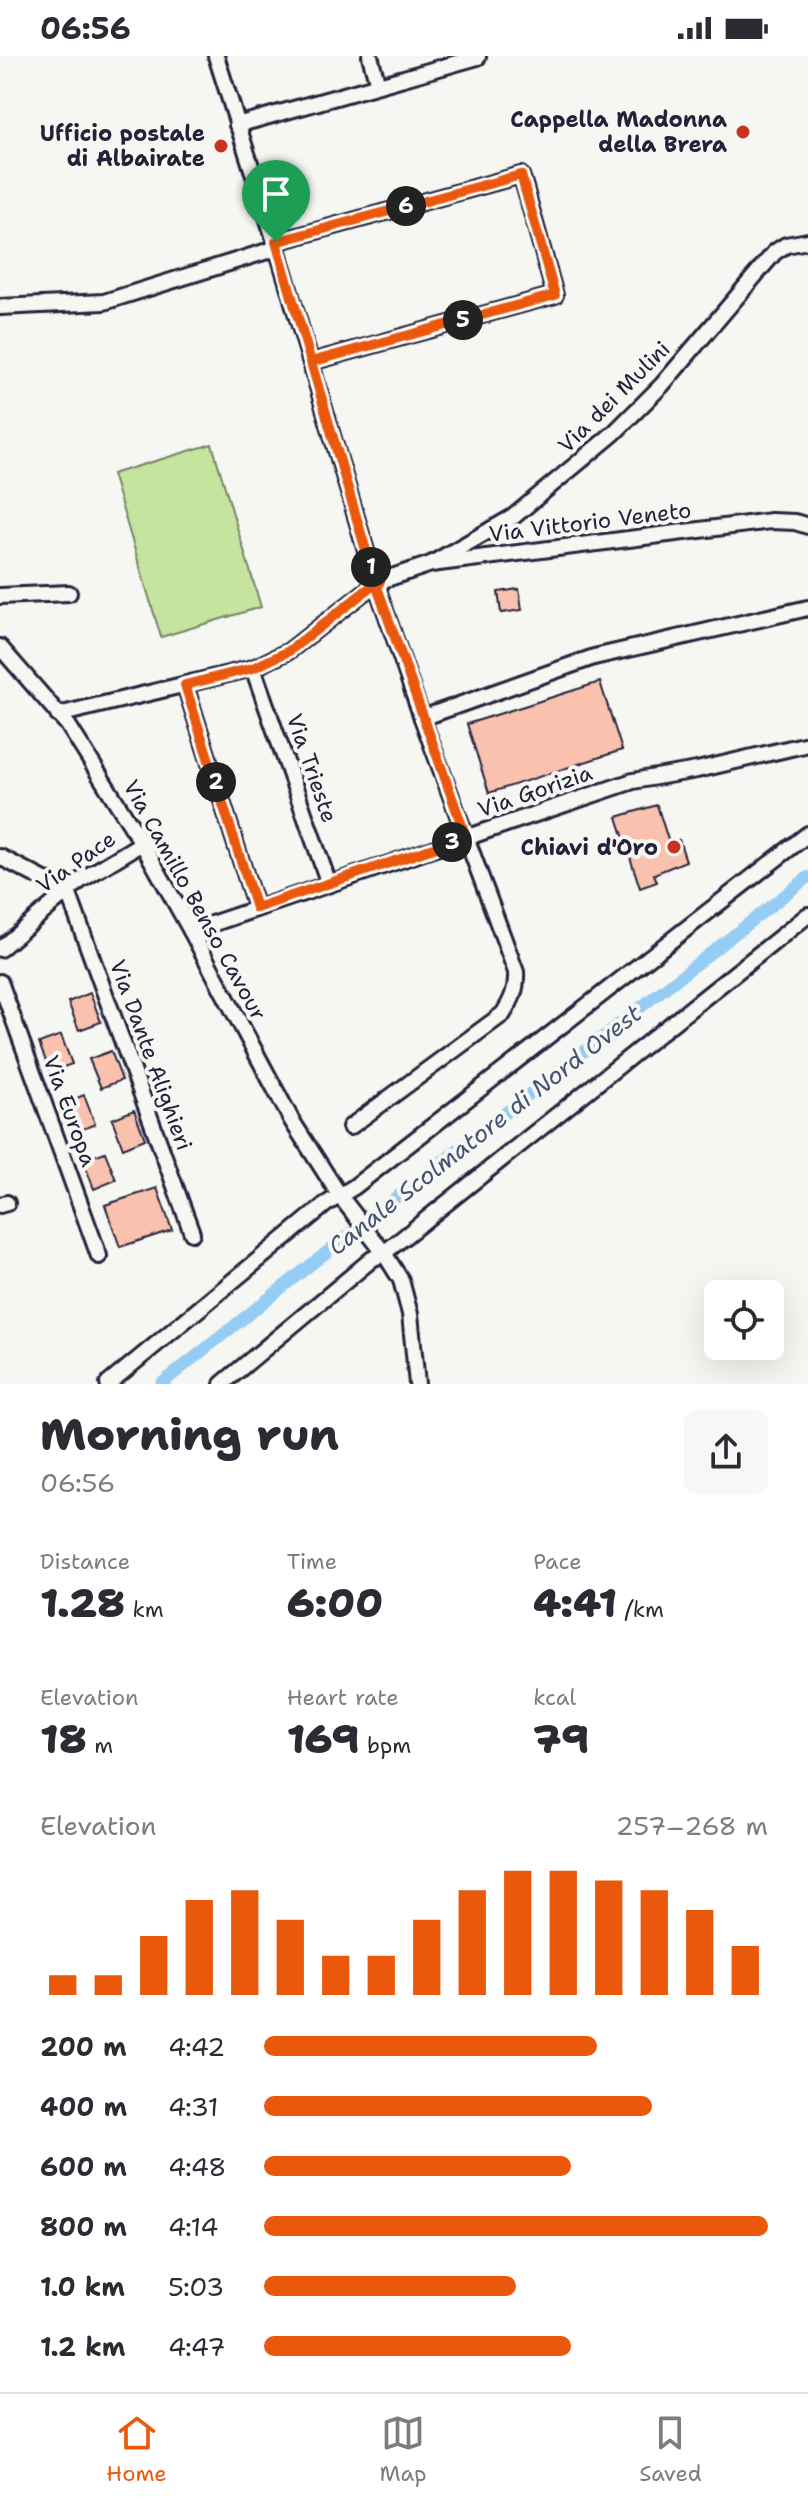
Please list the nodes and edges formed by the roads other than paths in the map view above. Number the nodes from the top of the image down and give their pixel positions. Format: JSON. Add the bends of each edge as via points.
{"nodes":[{"id":1,"x":216,"y":56,"type":"edge"},
{"id":2,"x":370,"y":56,"type":"edge"},
{"id":3,"x":478,"y":57,"type":"edge"},
{"id":4,"x":378,"y":85,"type":"junction"},
{"id":5,"x":237,"y":125,"type":"junction"},
{"id":6,"x":808,"y":241,"type":"edge"},
{"id":7,"x":276,"y":245,"type":"junction"},
{"id":8,"x":0,"y":307,"type":"edge"},
{"id":9,"x":311,"y":362,"type":"junction"},
{"id":10,"x":801,"y":524,"type":"edge"},
{"id":11,"x":431,"y":564,"type":"junction"},
{"id":12,"x":376,"y":583,"type":"junction"},
{"id":13,"x":69,"y":593,"type":"dead end"},
{"id":14,"x":0,"y":596,"type":"edge"},
{"id":15,"x":808,"y":608,"type":"edge"},
{"id":16,"x":0,"y":647,"type":"edge"},
{"id":17,"x":253,"y":668,"type":"junction"},
{"id":18,"x":185,"y":685,"type":"junction"},
{"id":19,"x":58,"y":715,"type":"junction"},
{"id":20,"x":422,"y":718,"type":"junction"},
{"id":21,"x":808,"y":744,"type":"edge"},
{"id":22,"x":808,"y":834,"type":"edge"},
{"id":23,"x":466,"y":837,"type":"junction"},
{"id":24,"x":142,"y":843,"type":"junction"},
{"id":25,"x":0,"y":857,"type":"edge"},
{"id":26,"x":329,"y":884,"type":"junction"},
{"id":27,"x":68,"y":892,"type":"junction"},
{"id":28,"x":256,"y":908,"type":"junction"},
{"id":29,"x":808,"y":915,"type":"edge"},
{"id":30,"x":191,"y":931,"type":"junction"},
{"id":31,"x":0,"y":949,"type":"edge"},
{"id":32,"x":0,"y":982,"type":"edge"},
{"id":33,"x":350,"y":1127,"type":"dead end"},
{"id":34,"x":340,"y":1196,"type":"junction"},
{"id":35,"x":192,"y":1233,"type":"dead end"},
{"id":36,"x":382,"y":1249,"type":"junction"},
{"id":37,"x":99,"y":1256,"type":"dead end"},
{"id":38,"x":108,"y":1384,"type":"edge"},
{"id":39,"x":222,"y":1384,"type":"edge"},
{"id":40,"x":417,"y":1384,"type":"edge"}],
"edges":[{"from":1,"to":5,"type":"street"},
{"from":2,"to":4,"type":"street"},
{"from":3,"to":4,"type":"street"},
{"from":4,"to":5,"type":"street"},
{"from":5,"to":7,"type":"street"},
{"from":6,"to":11,"type":"street","name":"Via dei Mulini","via":[[775,252],[662,385],[561,479],[489,533]]},
{"from":7,"to":8,"type":"street","via":[[104,302]]},
{"from":7,"to":9,"type":"street"},
{"from":7,"to":9,"type":"street","via":[[521,175],[555,295]]},
{"from":9,"to":12,"type":"street"},
{"from":10,"to":11,"type":"street","name":"Via Vittorio Veneto","via":[[771,521]]},
{"from":11,"to":12,"type":"street","name":"Via Vittorio Veneto"},
{"from":12,"to":17,"type":"street","name":"Via Vittorio Veneto","via":[[289,651]]},
{"from":12,"to":20,"type":"street"},
{"from":13,"to":14,"type":"street"},
{"from":15,"to":20,"type":"street","via":[[594,657]]},
{"from":16,"to":19,"type":"street","name":"Via Camillo Benso Cavour"},
{"from":17,"to":18,"type":"street","name":"Via Vittorio Veneto"},
{"from":17,"to":26,"type":"street","name":"Via Trieste"},
{"from":18,"to":19,"type":"street","name":"Via Vittorio Veneto"},
{"from":18,"to":28,"type":"street"},
{"from":19,"to":24,"type":"street","name":"Via Camillo Benso Cavour"},
{"from":20,"to":23,"type":"street"},
{"from":21,"to":23,"type":"street","name":"Via Gorizia","via":[[633,781]]},
{"from":22,"to":34,"type":"street"},
{"from":23,"to":26,"type":"street","name":"Via Gorizia"},
{"from":23,"to":33,"type":"street","via":[[516,972],[515,993],[503,1014]]},
{"from":24,"to":27,"type":"street","name":"Via Pace"},
{"from":24,"to":30,"type":"street","name":"Via Camillo Benso Cavour"},
{"from":25,"to":27,"type":"street"},
{"from":26,"to":28,"type":"street","name":"Via Gorizia"},
{"from":27,"to":31,"type":"street","name":"Via Pace"},
{"from":27,"to":35,"type":"street","name":"Via Dante Alighieri"},
{"from":28,"to":30,"type":"street","name":"Via Gorizia"},
{"from":29,"to":36,"type":"street"},
{"from":30,"to":34,"type":"street","name":"Via Camillo Benso Cavour","via":[[292,1121]]},
{"from":32,"to":37,"type":"street","name":"Via Europa"},
{"from":34,"to":36,"type":"street","name":"Via Camillo Benso Cavour"},
{"from":34,"to":38,"type":"street"},
{"from":36,"to":39,"type":"street"},
{"from":36,"to":40,"type":"street","name":"Via Camillo Benso Cavour","via":[[401,1280],[410,1314]]}]}
